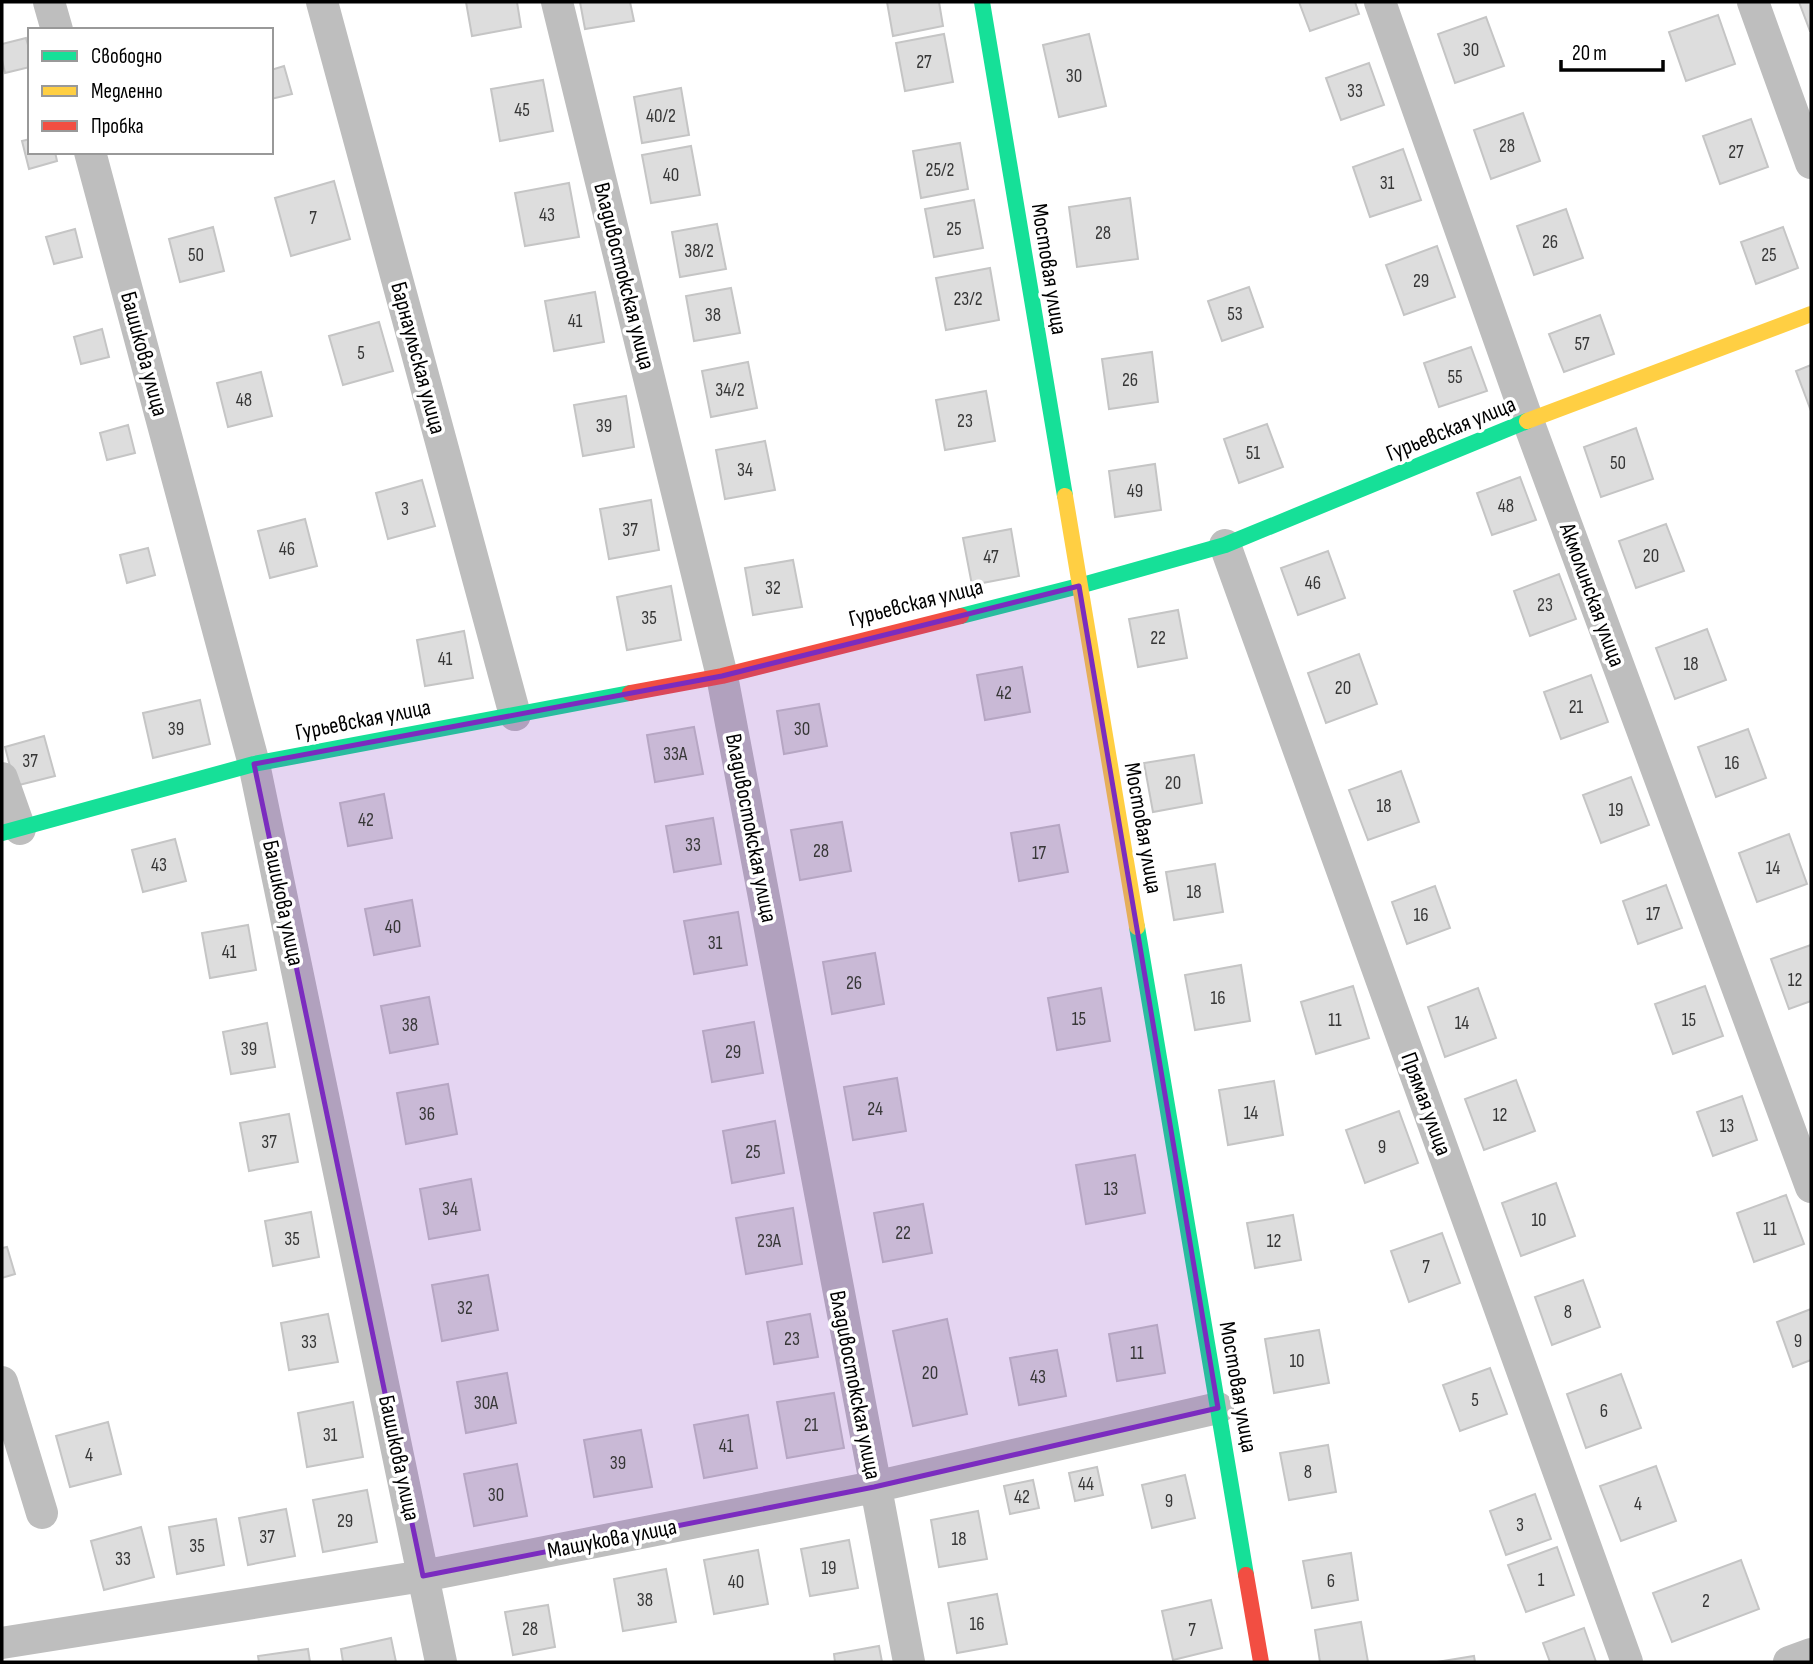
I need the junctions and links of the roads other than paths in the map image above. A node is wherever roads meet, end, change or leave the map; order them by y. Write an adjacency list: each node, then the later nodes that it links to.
1 (49, 2): 7 (street)
2 (322, 2): 15 (street, Барнаульская улица)
3 (557, 2): 14 (street, Владивостокская улица)
4 (982, 2): 13 (street, Мостовая улица)
5 (1380, 2): 11 (street, Акмолинская улица)
6 (1753, 2): 9 (street)
7 (56, 28)
8 (91, 154): 16 (street, Башикова улица)
9 (1811, 163)
10 (1811, 314): 11 (street, Гурьевская улица)
11 (1528, 421): 12 (street, Гурьевская улица); 19 (street, Акмолинская улица)
12 (1225, 545): 13 (street, Гурьевская улица); 30 (street, Прямая улица)
13 (1079, 586): 14 (street, Гурьевская улица); 21 (street, Мостовая улица)
14 (722, 676): 15 (street, Гурьевская улица); 22 (street, Владивостокская улица)
15 (515, 715): 16 (street, Гурьевская улица)
16 (254, 764): 18 (street, Гурьевская улица); 24 (street, Башикова улица)
17 (2, 778): 18 (street)
18 (11, 831)
19 (1811, 1187)
20 (2, 1382): 23 (street)
21 (1218, 1408): 22 (street, Машукова улица); 29 (street, Мостовая улица)
22 (874, 1487): 24 (street, Машукова улица); 28 (street, Владивостокская улица)
23 (42, 1513)
24 (423, 1576): 25 (street, Машукова улица); 27 (street, Башикова улица)
25 (2, 1643)
26 (1811, 1654): 31 (street)
27 (440, 1662)
28 (909, 1662)
29 (1261, 1662)
30 (1627, 1662)
31 (1789, 1662)

